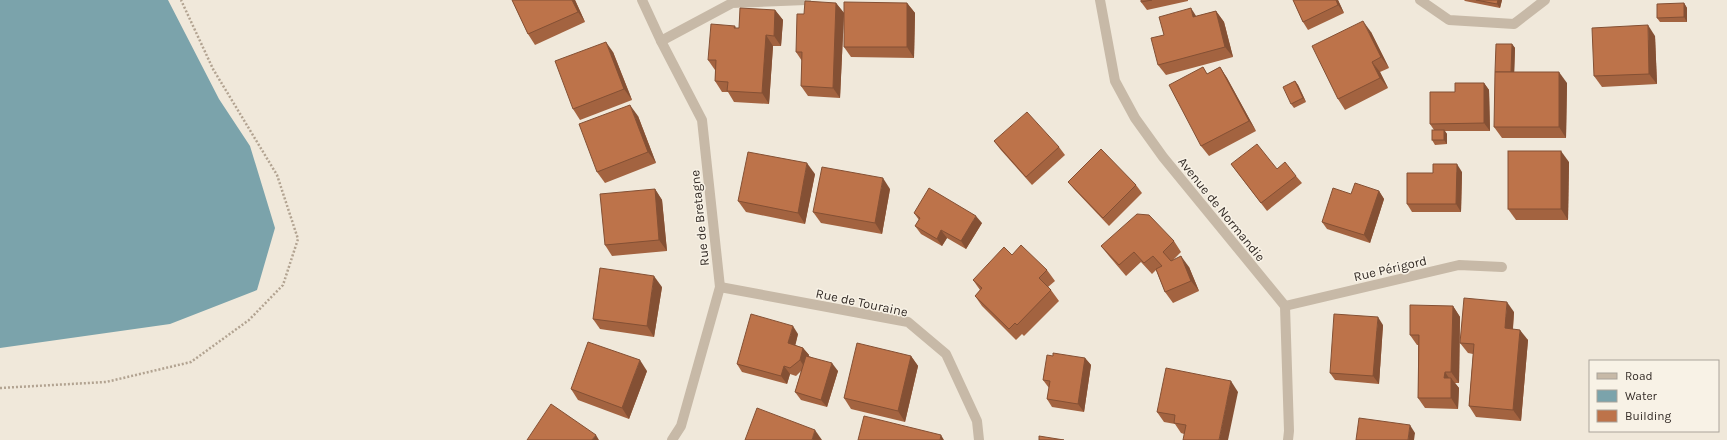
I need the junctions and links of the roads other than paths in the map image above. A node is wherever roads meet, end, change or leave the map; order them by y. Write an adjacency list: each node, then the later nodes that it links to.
1 (642, 0): 6 (street, Rue de Bretagne)
2 (806, 0): 6 (street)
3 (1100, 0): 9 (street, Avenue de Normandie)
4 (1420, 0): 5 (street)
5 (1545, 0)
6 (661, 41): 8 (street, Rue de Bretagne)
7 (1502, 267): 9 (street, Rue Périgord)
8 (720, 287): 10 (street, Rue de Bretagne); 11 (street, Rue de Touraine)
9 (1285, 306): 12 (street)
10 (672, 440)
11 (979, 440)
12 (1288, 440)

